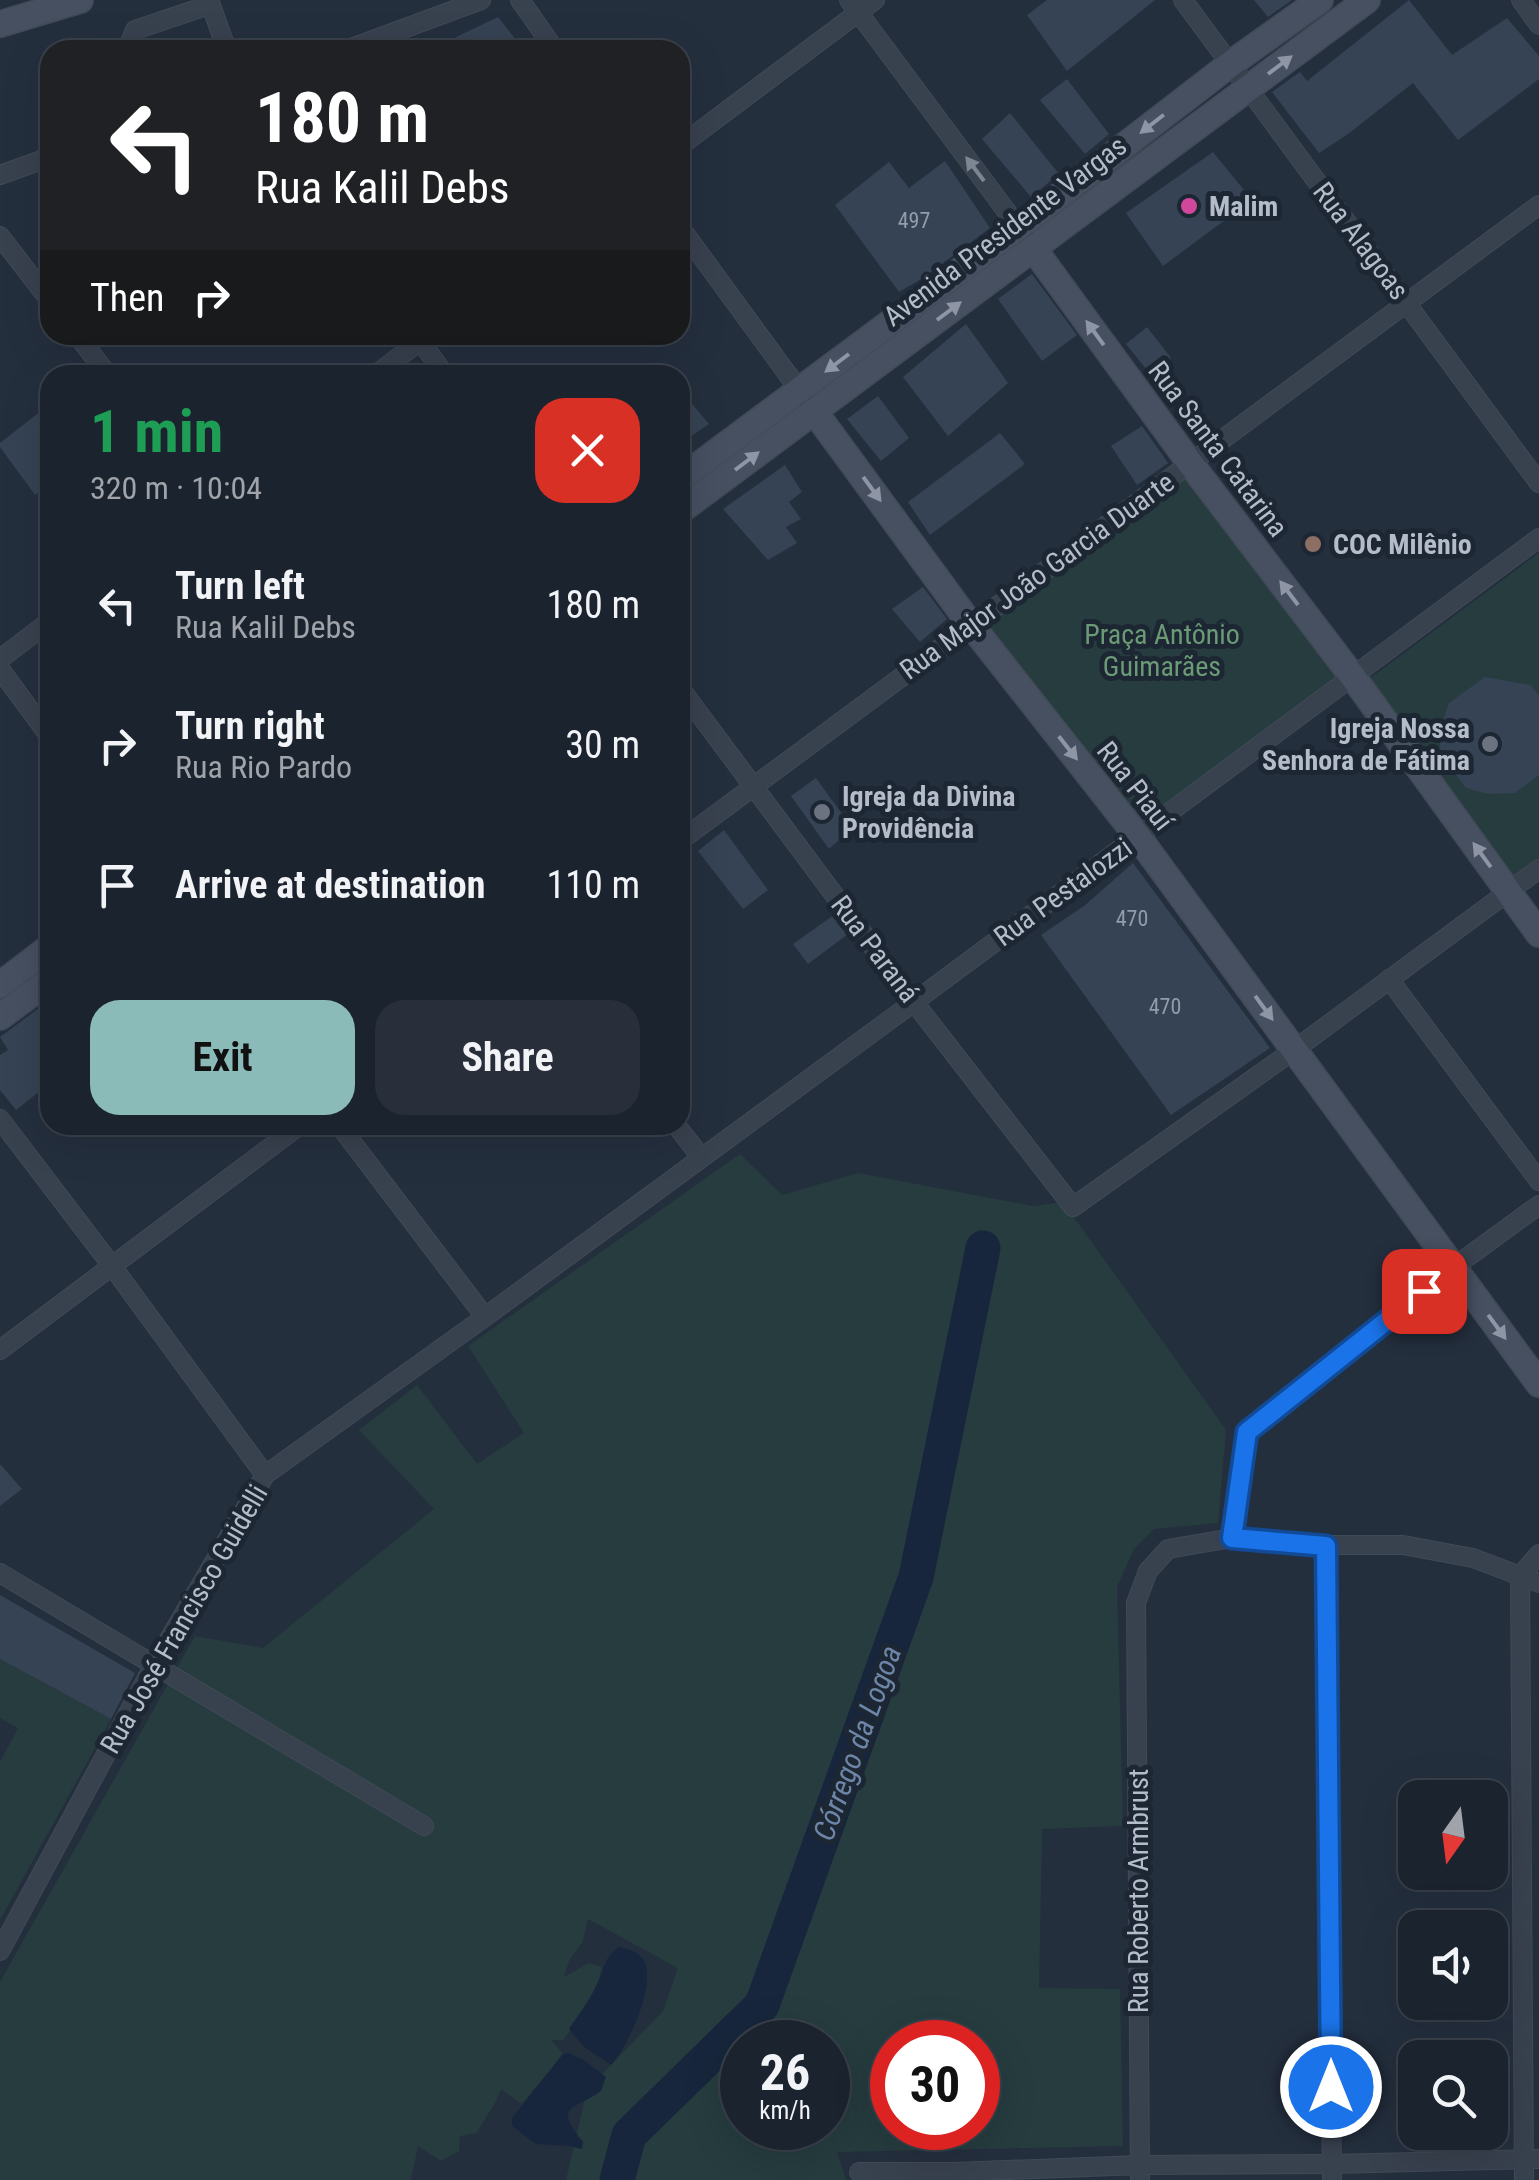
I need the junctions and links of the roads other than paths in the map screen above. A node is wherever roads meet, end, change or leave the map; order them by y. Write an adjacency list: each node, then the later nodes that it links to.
1 (80, 0): 11 (main road)
2 (481, 0): 15 (street)
3 (520, 0): 16 (street)
4 (875, 0): 10 (street)
5 (1182, 0): 17 (street, Rua Alagoas)
6 (1320, 0): 17 (main road, Avenida Presidente Vargas)
7 (1367, 0): 18 (main road, Avenida Presidente Vargas, one-way to 7)
8 (1521, 0): 12 (street)
9 (209, 2): 13 (street); 14 (street)
10 (854, 6): 19 (street); 24 (street, Rua Santa Catarina, one-way to 10)
11 (0, 24)
12 (1539, 25)
13 (131, 40)
14 (224, 40)
15 (373, 40)
16 (548, 40)
17 (1229, 64): 18 (street, Rua Alagoas); 24 (main road, Avenida Presidente Vargas, one-way to 24)
18 (1247, 89): 24 (main road, Avenida Presidente Vargas); 27 (street, Rua Alagoas)
19 (690, 138)
20 (40, 161): 21 (street)
21 (0, 175)
22 (1539, 205): 27 (street, Rua Major João Garcia Duarte)
23 (0, 236): 26 (street)
24 (1026, 238): 32 (main road, Avenida Presidente Vargas); 33 (main road, Rua Santa Catarina, one-way to 24)
25 (690, 242): 32 (street, Rua Piauí)
26 (40, 288)
27 (1408, 302): 33 (street, Rua Major João Garcia Duarte); 35 (street, Rua Alagoas)
28 (84, 345): 30 (street)
29 (411, 345): 31 (street)
30 (100, 365)
31 (387, 365)
32 (807, 401): 34 (main road, Avenida Presidente Vargas); 36 (main road, Avenida Presidente Vargas, one-way to 32); 38 (main road, Rua Piauí, one-way to 38)
33 (1190, 463): 38 (street, Rua Major João Garcia Duarte); 42 (main road, Rua Santa Catarina, one-way to 33)
34 (690, 473)
35 (1539, 483)
36 (690, 502)
37 (1539, 538): 42 (street, Rua Pestalozzi)
38 (972, 624): 45 (street, Rua Major João Garcia Duarte); 47 (main road, Rua Piauí, one-way to 47)
39 (40, 629): 40 (street)
40 (0, 659)
41 (0, 669): 44 (street)
42 (1353, 676): 47 (street, Rua Pestalozzi); 49 (main road, Rua Santa Catarina, one-way to 42)
43 (690, 701): 45 (street, Rua Paraná)
44 (40, 723)
45 (754, 786): 46 (street, Rua Major João Garcia Duarte); 55 (street, Rua Paraná)
46 (690, 834)
47 (1138, 837): 55 (street, Rua Pestalozzi); 57 (main road, Rua Piauí, one-way to 57)
48 (1539, 869): 49 (street)
49 (1508, 891): 50 (main road, Rua Santa Catarina); 52 (street)
50 (1539, 934)
51 (40, 955): 53 (main road)
52 (1389, 979): 57 (street); 64 (street)
53 (0, 985)
54 (40, 987): 56 (main road)
55 (914, 1002): 57 (street, Rua Paraná); 62 (street, Rua Pestalozzi)
56 (0, 1016)
57 (1294, 1050): 67 (main road, Rua Piauí)
58 (0, 1119): 66 (street)
59 (287, 1135): 66 (street)
60 (347, 1135): 68 (street)
61 (684, 1135): 62 (street)
62 (701, 1158): 63 (street, Rua Pestalozzi)
63 (681, 1172): 68 (street, Rua José Francisco Guidelli)
64 (1539, 1181)
65 (1539, 1205): 67 (street)
66 (112, 1266): 69 (street); 71 (street)
67 (1454, 1268): 70 (main road, Rua Piauí, one-way to 70); 72 (street)
68 (486, 1317): 71 (street, Rua José Francisco Guidelli)
69 (0, 1350)
70 (1539, 1384)
71 (265, 1475): 78 (street, Rua José Francisco Guidelli)
72 (1232, 1538): 73 (street); 83 (street, Rua Roberto Armbrust)
73 (1326, 1546): 76 (street); 84 (street)
74 (1539, 1554): 76 (street)
75 (0, 1573): 78 (street)
76 (1520, 1576): 77 (street); 81 (street)
77 (1539, 1584)
78 (154, 1666): 79 (street); 80 (street, Rua José Francisco Guidelli)
79 (424, 1826)
80 (0, 1951)
81 (1532, 2159): 84 (street); 86 (street)
82 (859, 2172): 85 (street)
83 (1140, 2172): 84 (street); 85 (street)
84 (1332, 2172)
85 (954, 2176)
86 (1524, 2180)

